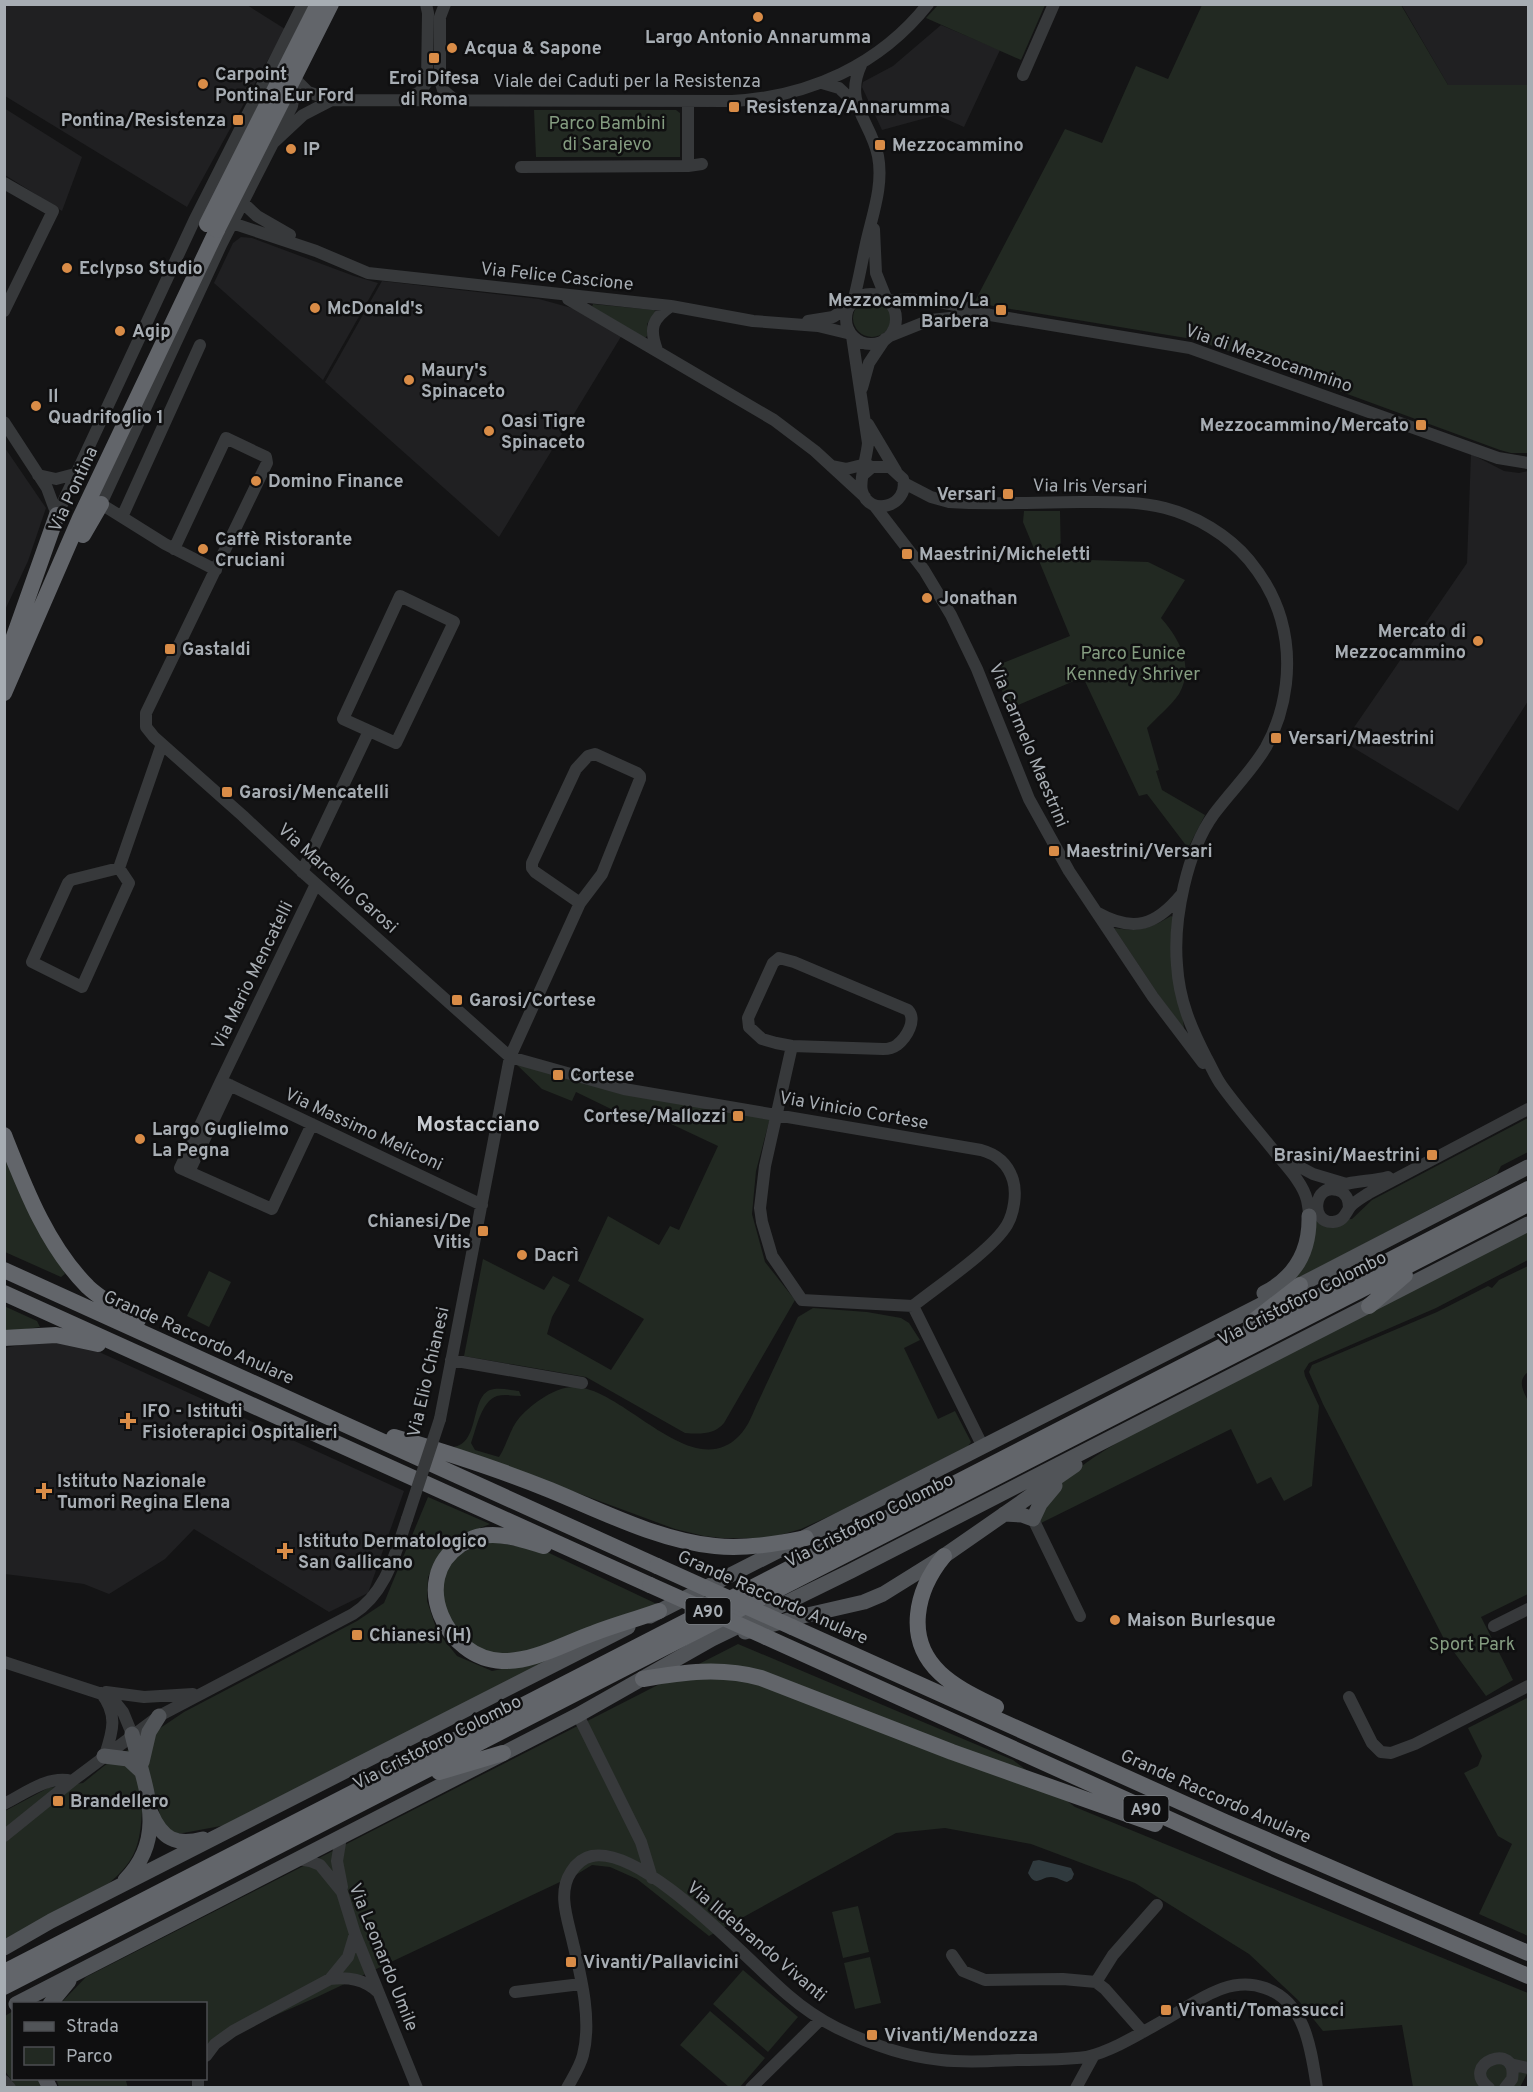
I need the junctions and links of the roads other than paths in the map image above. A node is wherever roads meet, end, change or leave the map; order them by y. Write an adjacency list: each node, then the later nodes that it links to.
1 (318, 4): 27 (highway, Via Pontina, bridge)
2 (329, 4): 7 (street); 27 (highway, Via Pontina, bridge)
3 (426, 4): 15 (street)
4 (445, 4): 16 (street)
5 (928, 4): 9 (street, Viale dei Caduti per la Resistenza)
6 (1053, 4): 12 (street)
7 (301, 9): 8 (street, Via Pontina)
8 (278, 52): 10 (street, Via Pontina); 11 (street)
9 (861, 65): 13 (street, Viale dei Caduti per la Resistenza); 18 (street)
10 (268, 72): 11 (street); 48 (street, Via Pontina)
11 (291, 74): 14 (street); 19 (street, Via Pontina)
12 (1023, 75)
13 (821, 83): 17 (street, Viale dei Caduti per la Resistenza); 18 (street)
14 (332, 100): 15 (street, Viale dei Caduti per la Resistenza); 19 (street, Via Pontina)
15 (399, 100): 16 (street, Viale dei Caduti per la Resistenza)
16 (454, 100): 17 (street, Viale dei Caduti per la Resistenza)
17 (688, 101): 21 (street)
18 (856, 104): 25 (street)
19 (273, 143): 24 (street, Via Pontina)
20 (702, 164): 21 (street)
21 (688, 166): 22 (street)
22 (521, 167)
23 (4, 183): 33 (street)
24 (242, 202): 26 (street, Via Pontina); 28 (street, Via Felice Cascione)
25 (874, 212): 30 (street); 31 (street)
26 (232, 223): 28 (street, Via Felice Cascione); 51 (street, Via Pontina)
27 (212, 227): 56 (highway, Via Pontina)
28 (316, 251): 29 (street, Via Felice Cascione)
29 (561, 295): 32 (street, Via Felice Cascione); 39 (street, Via Carmelo Maestrini)
30 (887, 299): 31 (street); 34 (street, Via di Mezzocammino); 37 (street)
31 (852, 303): 35 (street, Via Felice Cascione); 36 (street)
32 (671, 306): 35 (street, Via Felice Cascione); 39 (street)
33 (4, 311)
34 (990, 315): 37 (street, Via di Mezzocammino); 43 (street, Via di Mezzocammino)
35 (797, 323): 36 (street, Via Felice Cascione)
36 (851, 335): 37 (street); 40 (street)
37 (888, 338): 40 (street)
38 (200, 345): 53 (street)
39 (657, 350): 44 (street, Via Carmelo Maestrini)
40 (861, 395): 41 (street)
41 (863, 416): 45 (street); 46 (street)
42 (4, 422): 47 (street)
43 (1528, 463)
44 (831, 466): 45 (street); 50 (street, Via Carmelo Maestrini)
45 (867, 469): 46 (street); 50 (street)
46 (896, 471): 49 (street)
47 (38, 474): 48 (street); 52 (street)
48 (75, 474): 52 (street, Via Pontina)
49 (904, 483): 50 (street); 63 (street, Via Iris Versari)
50 (869, 501): 65 (street, Via Carmelo Maestrini)
51 (101, 504): 53 (street); 56 (highway)
52 (57, 515): 56 (highway)
53 (122, 517): 54 (street)
54 (174, 549): 55 (street); 55 (street)
55 (216, 570): 59 (street, Via Marcello Garosi)
56 (10, 660): 57 (highway, Via Pontina)
57 (4, 693)
58 (369, 731): 58 (street); 61 (street)
59 (162, 744): 60 (street); 61 (street, Via Marcello Garosi)
60 (119, 868): 60 (street)
61 (302, 872): 62 (street, Via Marcello Garosi)
62 (316, 884): 69 (street, Via Marcello Garosi); 70 (street, Via Mario Mencatelli)
63 (1181, 895): 65 (street); 66 (street, Via Iris Versari)
64 (580, 903): 64 (street, Via Elio Chianesi); 69 (street, Via Elio Chianesi)
65 (1095, 911): 67 (street, Via Carmelo Maestrini)
66 (1190, 1025): 67 (street); 71 (street, Via Iris Versari)
67 (1178, 1032): 71 (street, Via Carmelo Maestrini)
68 (792, 1046): 68 (street); 73 (street)
69 (510, 1058): 73 (street, Via Vinicio Cortese); 82 (street, Via Elio Chianesi)
70 (226, 1083): 74 (street, Via Massimo Meliconi); 74 (street, Via Mario Mencatelli)
71 (1221, 1084): 76 (street, Via Iris Versari)
72 (1528, 1109): 78 (street)
73 (777, 1115): 90 (street); 90 (street, Via Vinicio Cortese)
74 (312, 1125): 82 (street, Via Massimo Meliconi)
75 (4, 1135): 95 (highway)
76 (1277, 1154): 79 (street); 83 (street, Via Iris Versari)
77 (1528, 1167): 88 (main road, Via Cristoforo Colombo)
78 (1406, 1172): 79 (street); 84 (street)
79 (1338, 1186): 83 (street); 84 (street)
80 (1528, 1189): 96 (highway, Via Cristoforo Colombo)
81 (1528, 1204): 86 (highway, Via Cristoforo Colombo)
82 (482, 1205): 94 (street, Via Elio Chianesi)
83 (1311, 1207): 84 (street); 98 (main road)
84 (1349, 1208)
85 (1528, 1224): 91 (main road, Via Cristoforo Colombo)
86 (1445, 1247): 91 (highway); 127 (highway, Via Cristoforo Colombo)
87 (4, 1270): 95 (highway, Grande Raccordo Anulare / A90)
88 (1300, 1286): 96 (highway); 98 (main road, Via Cristoforo Colombo)
89 (4, 1293): 93 (highway, A90)
90 (913, 1306): 101 (street)
91 (1369, 1306): 100 (main road, Via Cristoforo Colombo)
92 (4, 1338): 93 (highway)
93 (134, 1351): 107 (highway, A90)
94 (450, 1360): 97 (street); 117 (street, Via Elio Chianesi, bridge)
95 (208, 1362): 99 (highway, Grande Raccordo Anulare / A90)
96 (1180, 1368): 144 (highway, Via Cristoforo Colombo)
97 (582, 1383)
98 (1083, 1396): 101 (main road, Via Cristoforo Colombo)
99 (335, 1420): 105 (highway); 122 (highway, Grande Raccordo Anulare / A90, bridge)
100 (1118, 1435): 102 (main road); 112 (main road, Via Cristoforo Colombo)
101 (983, 1447): 105 (main road, Via Cristoforo Colombo)
102 (1070, 1470): 103 (main road); 104 (main road)
103 (1004, 1514): 104 (main road); 106 (main road)
104 (1033, 1519): 110 (street)
105 (806, 1538): 109 (main road, Via Cristoforo Colombo)
106 (944, 1556): 112 (main road); 122 (highway)
107 (605, 1565): 109 (highway); 134 (highway, A90, bridge)
108 (1528, 1609): 111 (street)
109 (659, 1611): 130 (main road, Via Cristoforo Colombo)
110 (1080, 1616)
111 (1494, 1626)
112 (712, 1639): 114 (main road, Via Cristoforo Colombo)
113 (4, 1662): 116 (street)
114 (643, 1679): 119 (main road, Via Cristoforo Colombo); 134 (highway)
115 (1528, 1686): 118 (street)
116 (99, 1691): 117 (street); 121 (street); 124 (street)
117 (199, 1693): 120 (street, Via Elio Chianesi)
118 (1349, 1697)
119 (578, 1715): 123 (main road, Via Cristoforo Colombo); 135 (street)
120 (159, 1716): 121 (street, Via Elio Chianesi); 125 (main road)
121 (132, 1734): 124 (street, Via Elio Chianesi); 125 (main road)
122 (1068, 1751): 141 (highway, Grande Raccordo Anulare / A90)
123 (503, 1753): 127 (highway); 132 (main road, Via Cristoforo Colombo)
124 (104, 1756): 125 (main road); 126 (street, Via Elio Chianesi)
125 (141, 1771): 129 (main road)
126 (72, 1780): 128 (street); 131 (street, Via Elio Chianesi)
127 (387, 1790): 149 (highway, Via Cristoforo Colombo)
128 (4, 1804)
129 (150, 1811): 130 (main road); 136 (main road)
130 (234, 1830): 136 (main road, Via Cristoforo Colombo)
131 (4, 1836)
132 (341, 1837): 133 (main road, Via Cristoforo Colombo); 137 (street)
133 (297, 1859): 137 (street, Via Leonardo Umile); 143 (main road, Via Cristoforo Colombo)
134 (1275, 1867): 145 (highway, A90)
135 (652, 1878): 148 (street, Via Ildebrando Vivanti); 154 (street, Via Ildebrando Vivanti)
136 (117, 1887): 140 (main road, Via Cristoforo Colombo)
137 (342, 1892): 139 (street, Via Leonardo Umile)
138 (1157, 1905): 147 (street)
139 (355, 1934): 146 (street); 151 (street, Via Leonardo Umile)
140 (4, 1948)
141 (1528, 1953)
142 (952, 1955): 147 (street)
143 (81, 1970): 152 (main road, Via Cristoforo Colombo); 153 (main road)
144 (4, 1972)
145 (1528, 1976)
146 (330, 1979): 151 (street); 156 (street)
147 (1096, 1982): 155 (street)
148 (581, 1984): 150 (street); 162 (street, Via Ildebrando Vivanti)
149 (4, 1986)
150 (514, 1992)
151 (378, 1993): 161 (street, Via Leonardo Umile)
152 (19, 2002)
153 (51, 2002)
154 (821, 2019): 157 (street, Via Ildebrando Vivanti); 163 (street)
155 (1143, 2032): 157 (street, Via Ildebrando Vivanti); 165 (street, Via Ildebrando Vivanti)
156 (207, 2055)
157 (1094, 2055): 164 (street)
158 (1520, 2066): 166 (street); 167 (street)
159 (4, 2081): 160 (street)
160 (10, 2088)
161 (417, 2088)
162 (567, 2088)
163 (751, 2088)
164 (1076, 2088)
165 (1317, 2088)
166 (1489, 2088)
167 (1505, 2088)

